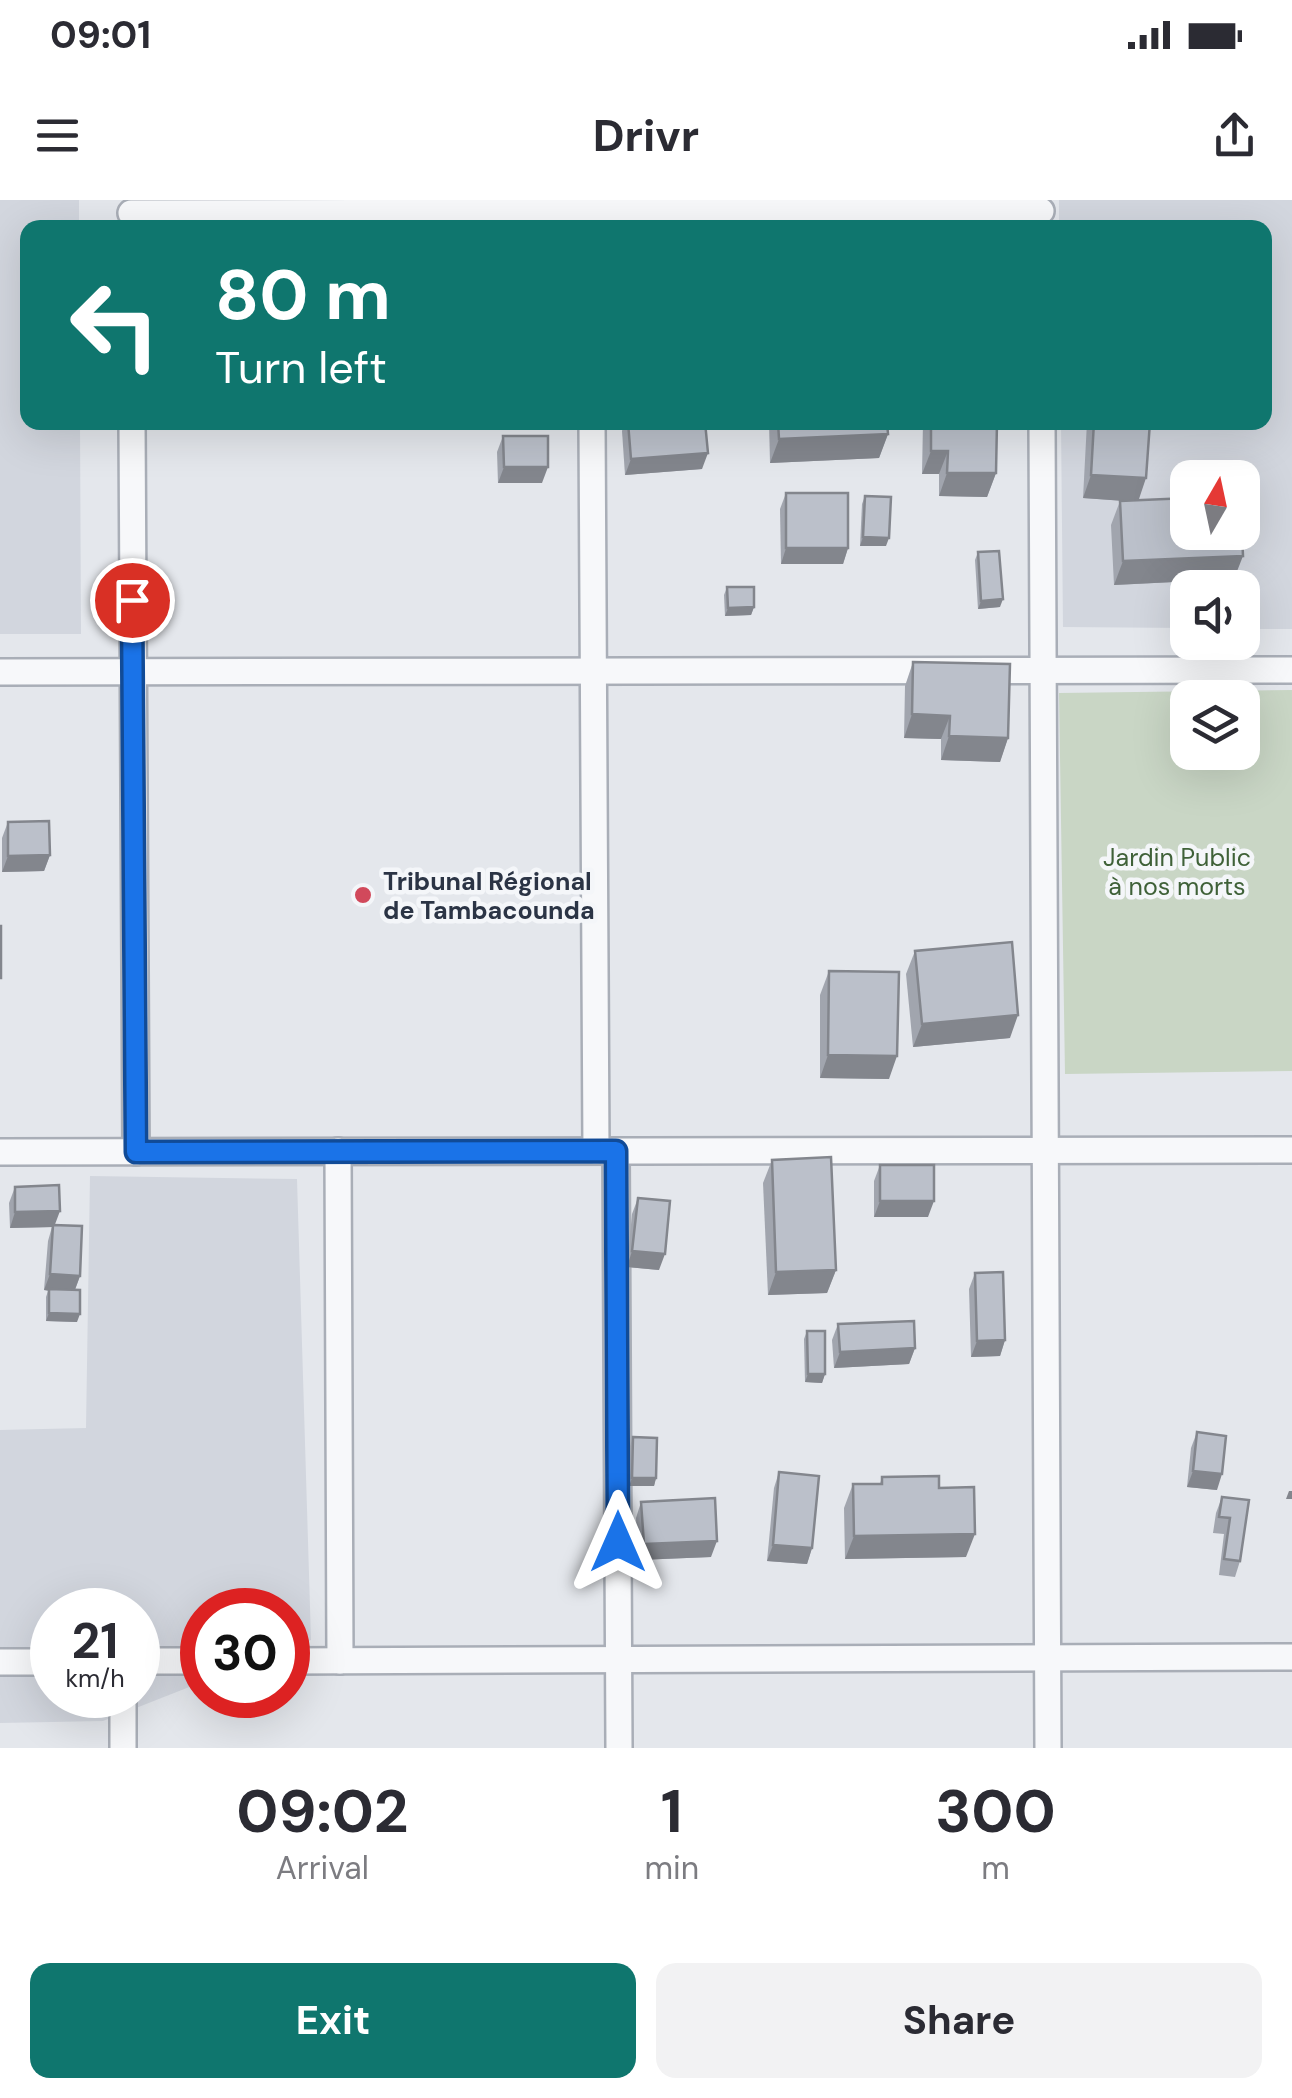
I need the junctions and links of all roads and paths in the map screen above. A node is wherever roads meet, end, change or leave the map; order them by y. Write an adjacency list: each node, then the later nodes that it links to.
1 (591, 213): 2 (street); 3 (street)
2 (1041, 213)
3 (131, 214)
4 (132, 430): 11 (street)
5 (592, 430): 7 (street)
6 (1042, 430): 8 (street)
7 (594, 670): 8 (street); 11 (street); 15 (street)
8 (1043, 670): 9 (street); 12 (street)
9 (1292, 670)
10 (0, 672): 11 (street)
11 (133, 672): 17 (street)
12 (1046, 1150): 13 (street); 15 (street); 19 (street)
13 (1292, 1150)
14 (338, 1151): 15 (street); 17 (street); 22 (street)
15 (606, 1151): 20 (street)
16 (0, 1152): 17 (street)
17 (136, 1152)
18 (1292, 1657): 19 (street)
19 (1048, 1658): 20 (street); 28 (street)
20 (618, 1660): 22 (street); 27 (street)
21 (310, 1661): 22 (street)
22 (340, 1661)
23 (0, 1662): 24 (street)
24 (30, 1662)
25 (122, 1718): 26 (street)
26 (123, 1748)
27 (619, 1748)
28 (1048, 1748)

